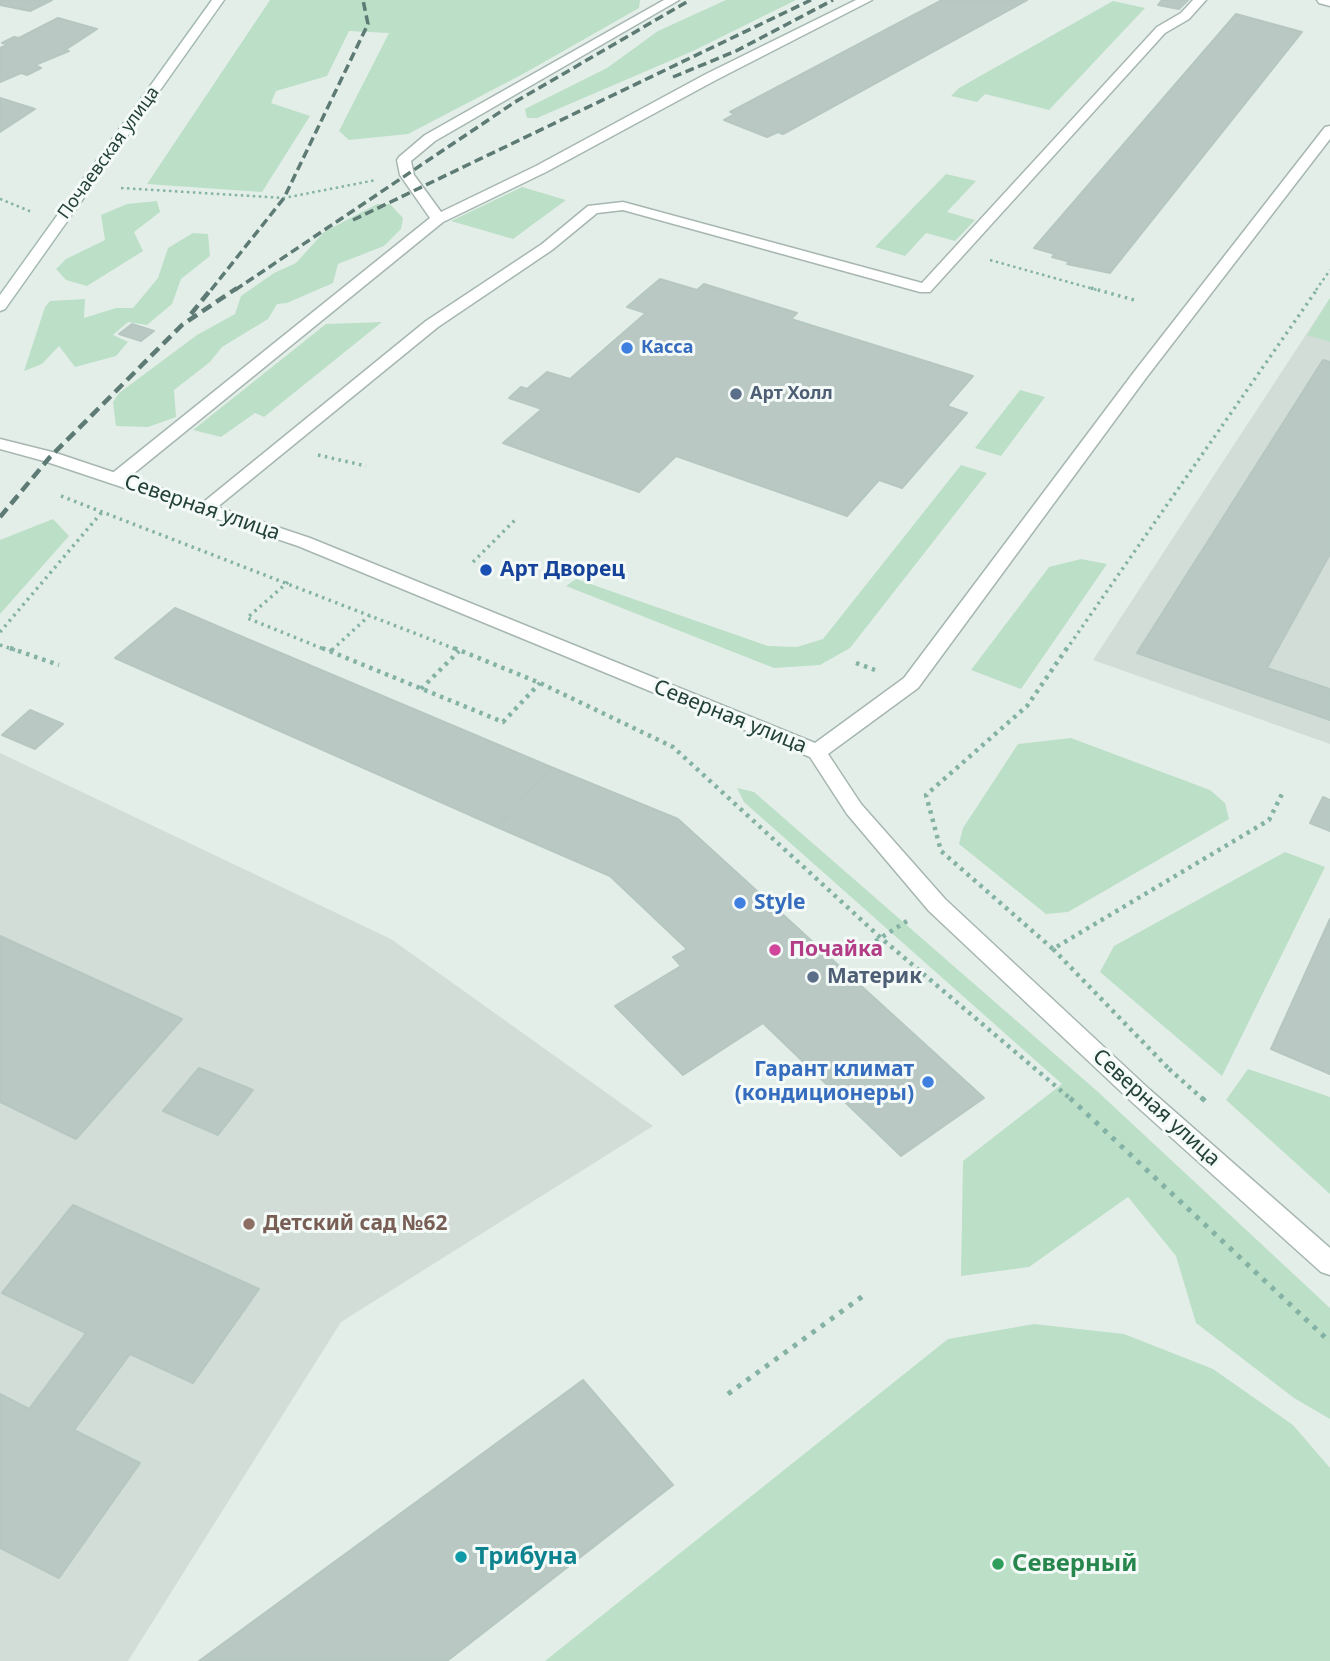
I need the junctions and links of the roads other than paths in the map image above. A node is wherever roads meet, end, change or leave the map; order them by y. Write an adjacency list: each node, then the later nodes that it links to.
1 (218, 0): 9 (street, Почаевская улица)
2 (673, 0): 8 (street)
3 (866, 0): 8 (street)
4 (1200, 0): 12 (street)
5 (1323, 0): 6 (street)
6 (1330, 2)
7 (1330, 131): 13 (street)
8 (438, 219): 11 (street)
9 (0, 306)
10 (0, 444): 11 (street, Северная улица)
11 (116, 479): 12 (street, Северная улица)
12 (204, 509): 13 (street, Северная улица)
13 (817, 752): 14 (street, Северная улица)
14 (1330, 1264)

